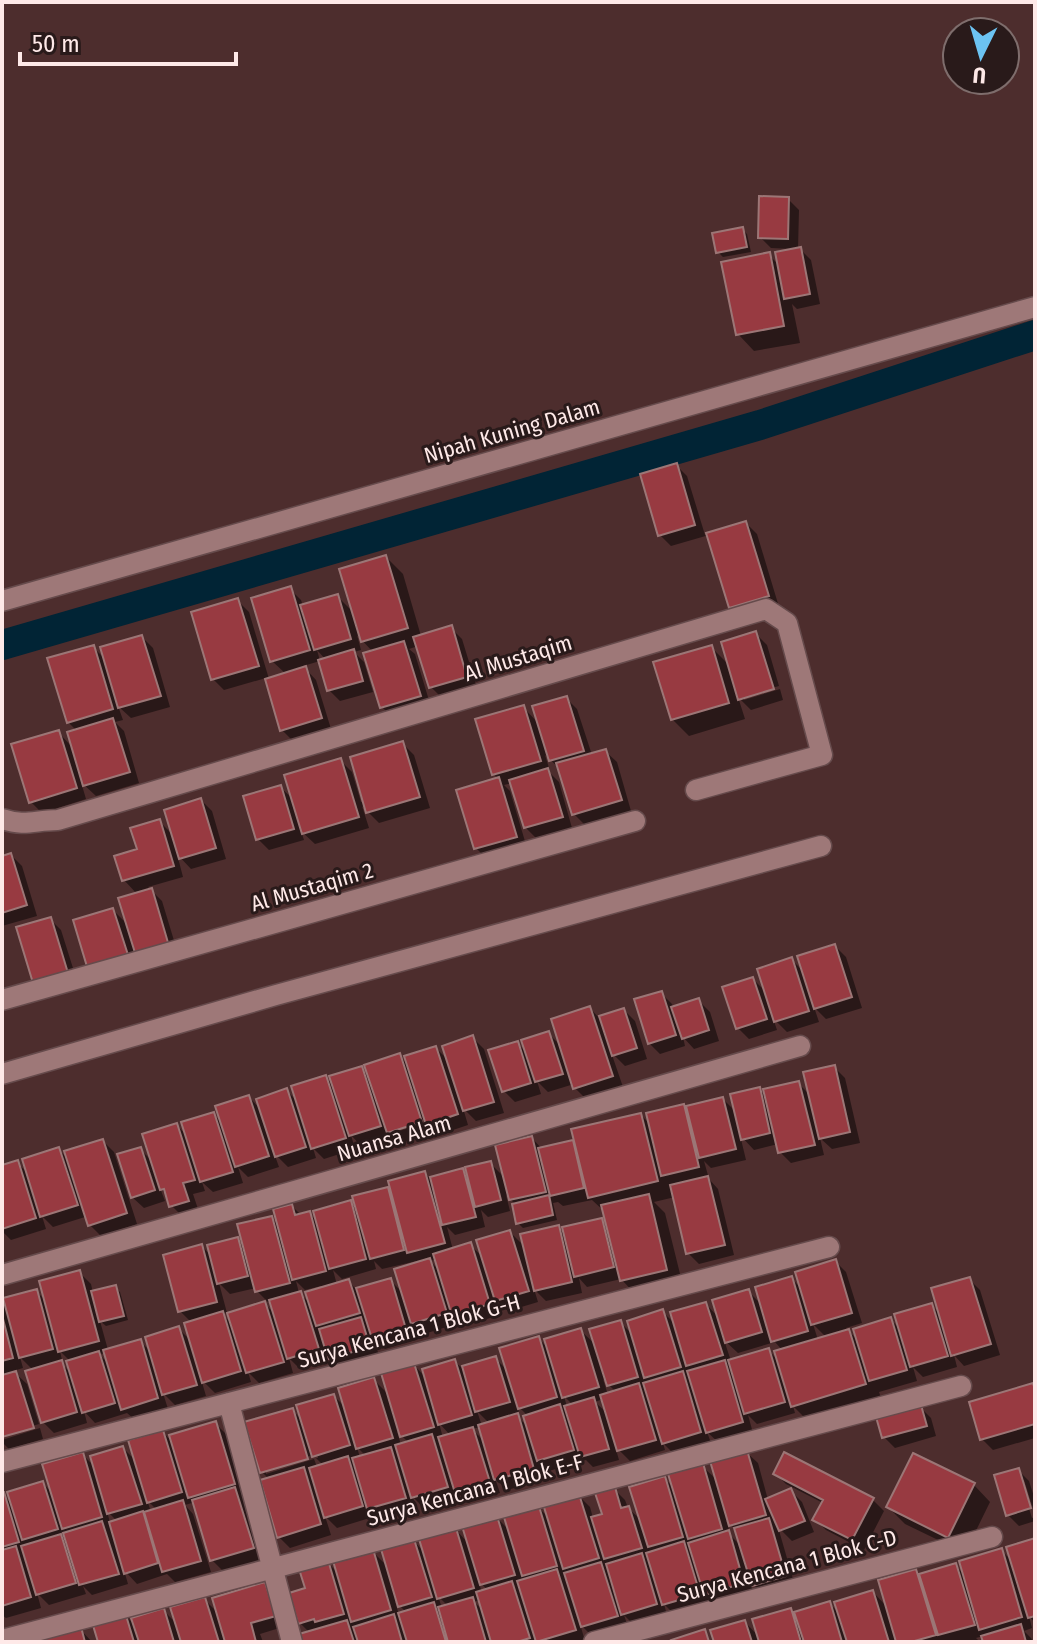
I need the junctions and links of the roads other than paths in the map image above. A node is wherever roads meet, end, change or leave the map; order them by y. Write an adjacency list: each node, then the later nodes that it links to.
1 (1035, 307): 2 (street, Nipah Kuning Dalam)
2 (2, 601)
3 (696, 790): 4 (street, Al Mustaqim)
4 (2, 819)
5 (635, 821): 7 (street, Al Mustaqim 2)
6 (821, 846): 9 (street)
7 (2, 1000)
8 (800, 1046): 11 (street, Nuansa Alam)
9 (2, 1074)
10 (829, 1247): 13 (street, Surya Kencana 1 Blok G-H)
11 (2, 1275)
12 (961, 1386): 16 (street, Surya Kencana 1 Blok E-F)
13 (229, 1403): 14 (street, Surya Kencana 1 Blok G-H); 16 (street)
14 (2, 1462)
15 (992, 1537): 19 (street, Surya Kencana 1 Blok C-D)
16 (273, 1568): 17 (street, Surya Kencana 1 Blok E-F); 18 (street)
17 (2, 1640)
18 (292, 1642)
19 (594, 1642)

